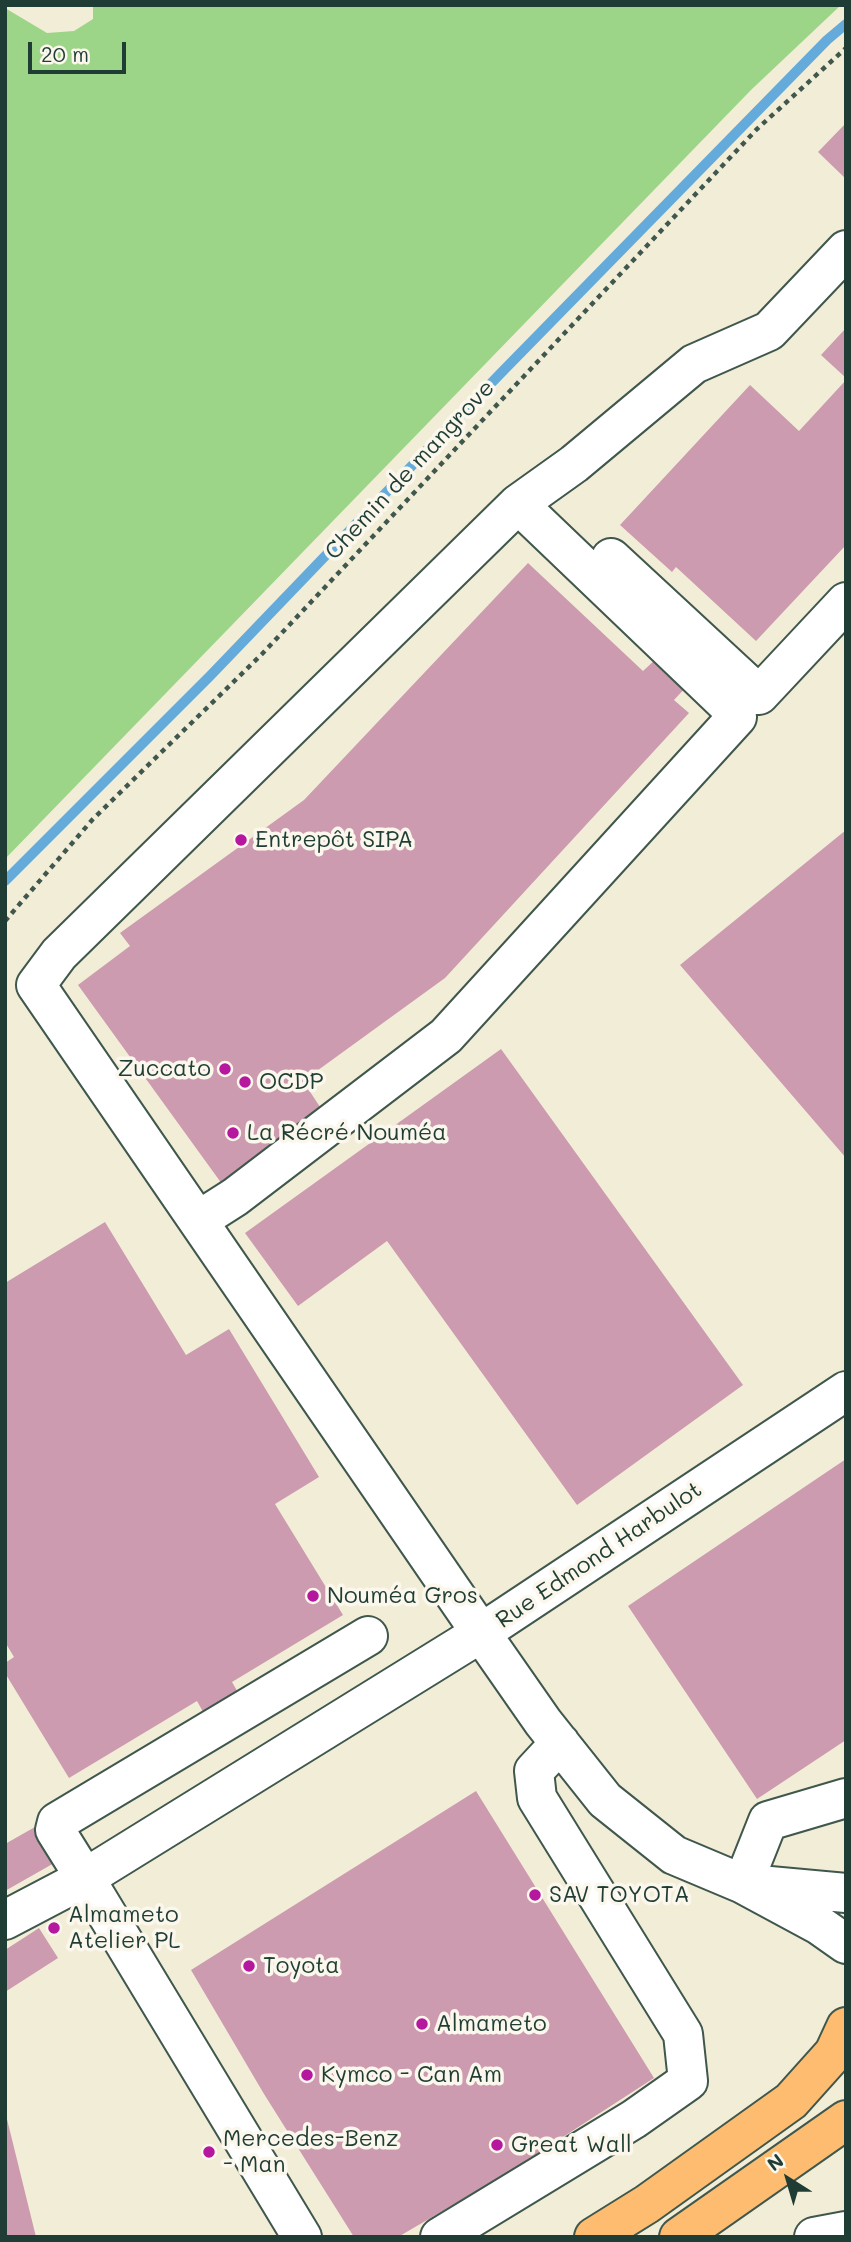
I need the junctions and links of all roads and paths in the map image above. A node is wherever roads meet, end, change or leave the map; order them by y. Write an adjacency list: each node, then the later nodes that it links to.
1 (846, 48): 5 (path, Chemin de mangrove)
2 (846, 250): 3 (street)
3 (528, 497): 4 (street); 6 (street); 6 (street)
4 (846, 602)
5 (5, 920)
6 (199, 1220): 8 (street)
7 (846, 1391): 8 (street, Rue Edmond Harbulot)
8 (481, 1633): 10 (street, Rue Edmond Harbulot); 12 (street)
9 (368, 1636): 12 (street)
10 (560, 1743): 13 (street, Rue Edmond Harbulot); 21 (street)
11 (846, 1798): 13 (street)
12 (85, 1878): 15 (street); 20 (street)
13 (743, 1884): 14 (street); 16 (street, Rue Edmond Harbulot)
14 (846, 1893)
15 (5, 1920)
16 (846, 1944)
17 (846, 2027): 22 (main road)
18 (846, 2120): 23 (main road)
19 (846, 2231): 24 (street)
20 (302, 2237)
21 (440, 2237)
22 (594, 2237)
23 (679, 2237)
24 (814, 2237)

